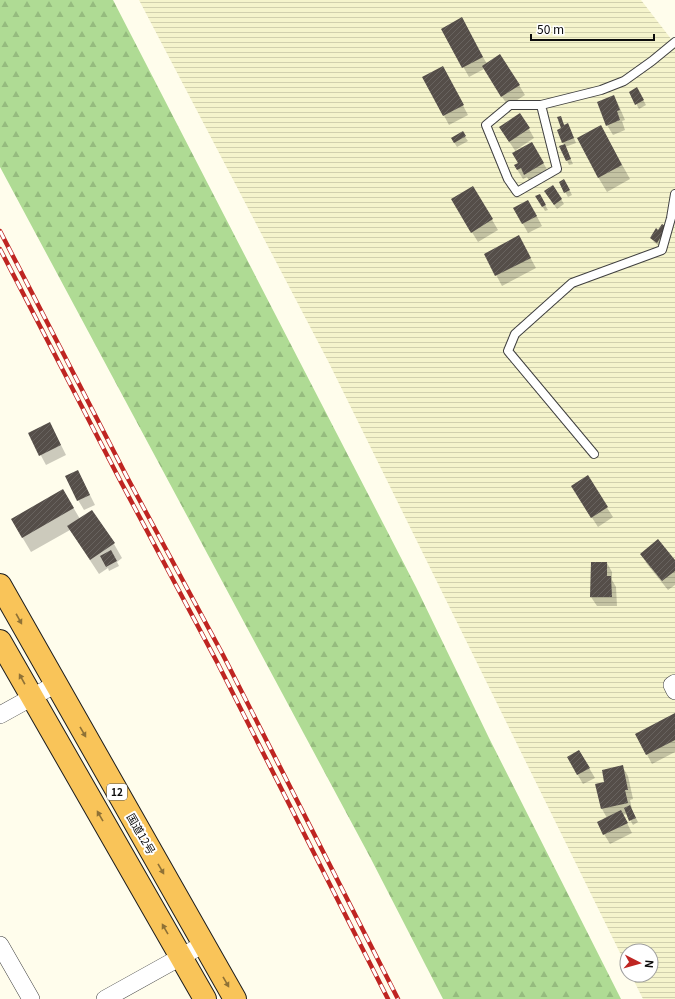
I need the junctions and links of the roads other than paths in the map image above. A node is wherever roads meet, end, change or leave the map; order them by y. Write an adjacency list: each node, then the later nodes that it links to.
1 (675, 42): 2 (lane)
2 (541, 105): 2 (lane)
3 (675, 194): 4 (lane)
4 (594, 454)
5 (0, 585): 7 (highway, 国道12号 / 12, one-way to 7)
6 (0, 641): 10 (highway, 12, one-way to 6)
7 (56, 684): 10 (street); 12 (highway, 国道12号 / 12, one-way to 12)
8 (675, 684): 9 (street)
9 (675, 691)
10 (32, 698): 11 (street); 14 (highway, 12, one-way to 10)
11 (0, 715)
12 (204, 944): 14 (street); 19 (highway, 国道12号 / 12, one-way to 19)
13 (0, 945): 15 (street)
14 (181, 956): 17 (street); 18 (highway, 12)
15 (5, 965): 16 (street)
16 (30, 999)
17 (105, 999)
18 (205, 999)
19 (235, 999)

